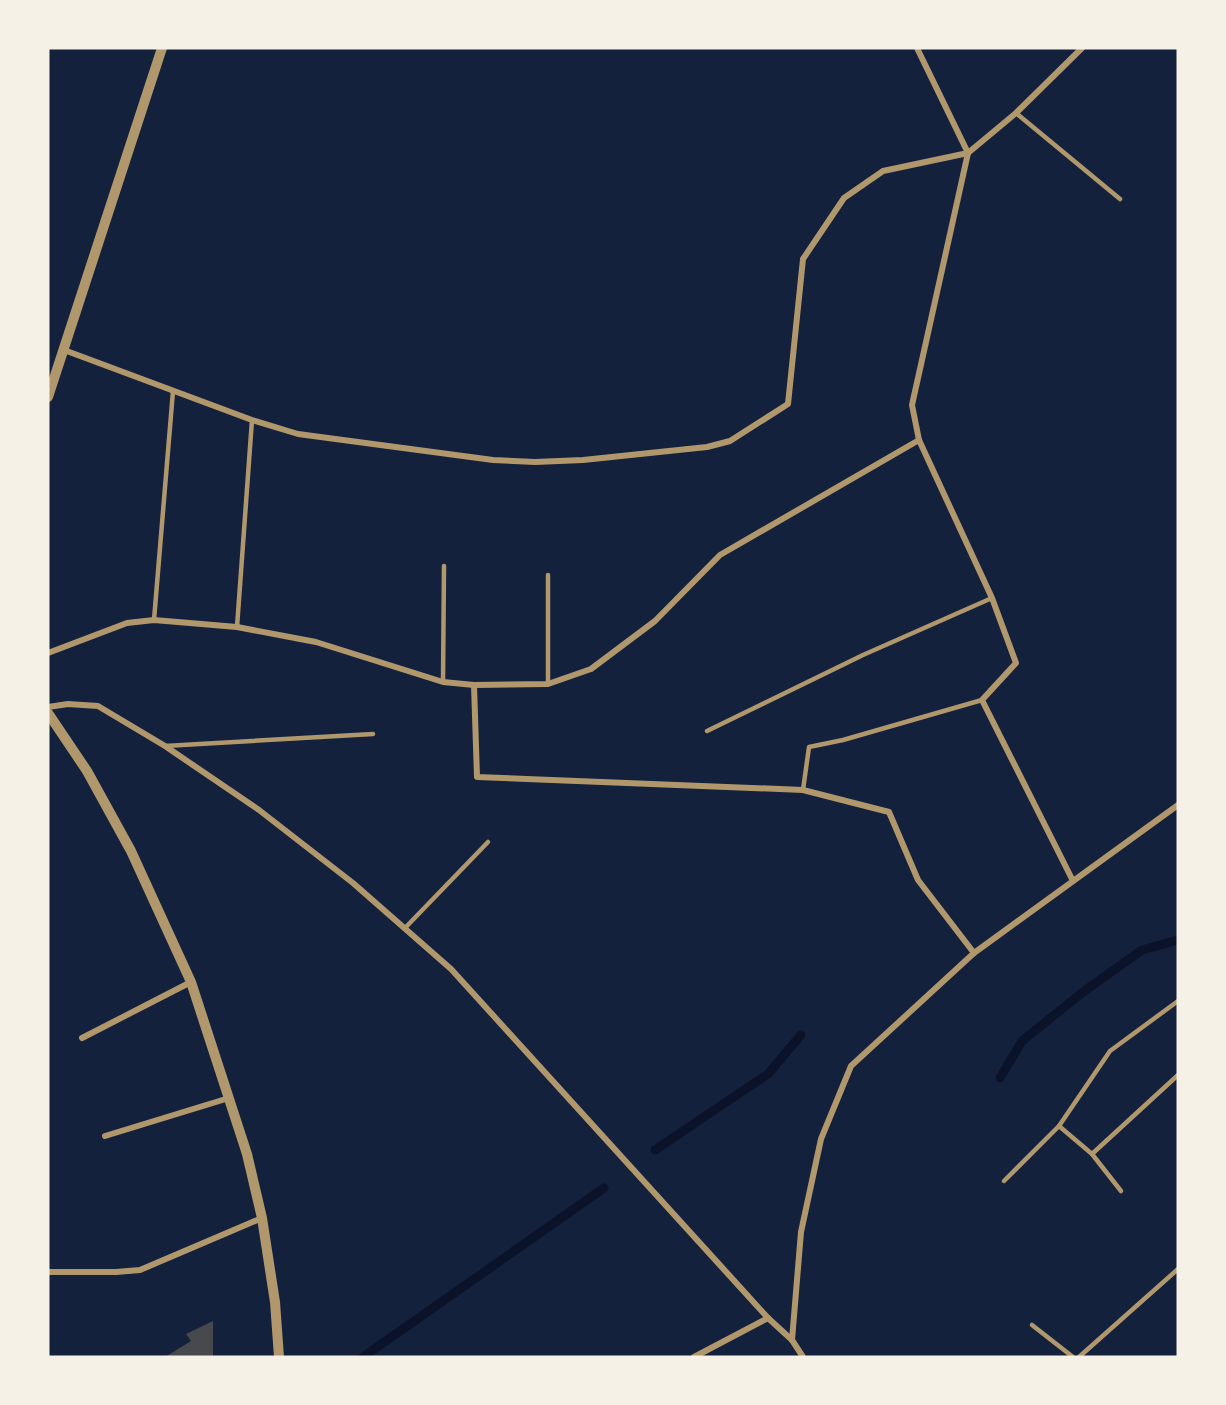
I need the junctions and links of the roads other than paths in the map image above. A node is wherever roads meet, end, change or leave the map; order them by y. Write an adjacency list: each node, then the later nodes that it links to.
1 (162, 48): 7 (street)
2 (917, 48): 5 (street)
3 (1082, 48): 4 (street)
4 (1016, 113): 5 (street); 6 (lane)
5 (968, 153): 10 (street); 11 (street)
6 (1120, 199)
7 (64, 350): 8 (street); 9 (street)
8 (173, 391): 10 (street); 15 (lane)
9 (48, 397)
10 (252, 420): 16 (lane)
11 (919, 440): 14 (street); 20 (street)
12 (444, 566): 18 (lane)
13 (548, 575): 20 (lane)
14 (992, 598): 21 (street); 24 (lane)
15 (154, 620): 16 (street); 17 (street)
16 (237, 627): 18 (street)
17 (48, 653)
18 (443, 682): 19 (street)
19 (474, 684): 20 (street); 27 (street)
20 (548, 684)
21 (982, 700): 27 (lane); 30 (street)
22 (48, 707): 26 (street)
23 (48, 713): 33 (street)
24 (707, 731)
25 (373, 734): 26 (lane)
26 (165, 746): 31 (street)
27 (803, 790): 32 (street)
28 (1178, 805): 30 (street)
29 (488, 842): 31 (lane)
30 (1073, 881): 32 (street)
31 (405, 928): 46 (street)
32 (974, 954): 48 (street)
33 (191, 982): 35 (street); 37 (street)
34 (1178, 1001): 38 (lane)
35 (82, 1038)
36 (1178, 1075): 40 (lane)
37 (230, 1098): 39 (street); 43 (street)
38 (1059, 1126): 40 (lane); 41 (lane)
39 (105, 1136)
40 (1092, 1154): 42 (lane)
41 (1004, 1181)
42 (1121, 1191)
43 (262, 1218): 45 (street); 49 (street)
44 (1178, 1269): 53 (lane)
45 (48, 1272)
46 (768, 1318): 48 (street); 50 (street)
47 (1032, 1326): 52 (lane)
48 (792, 1340): 51 (street)
49 (279, 1357)
50 (694, 1357)
51 (803, 1357)
52 (1073, 1357)
53 (1079, 1357)

